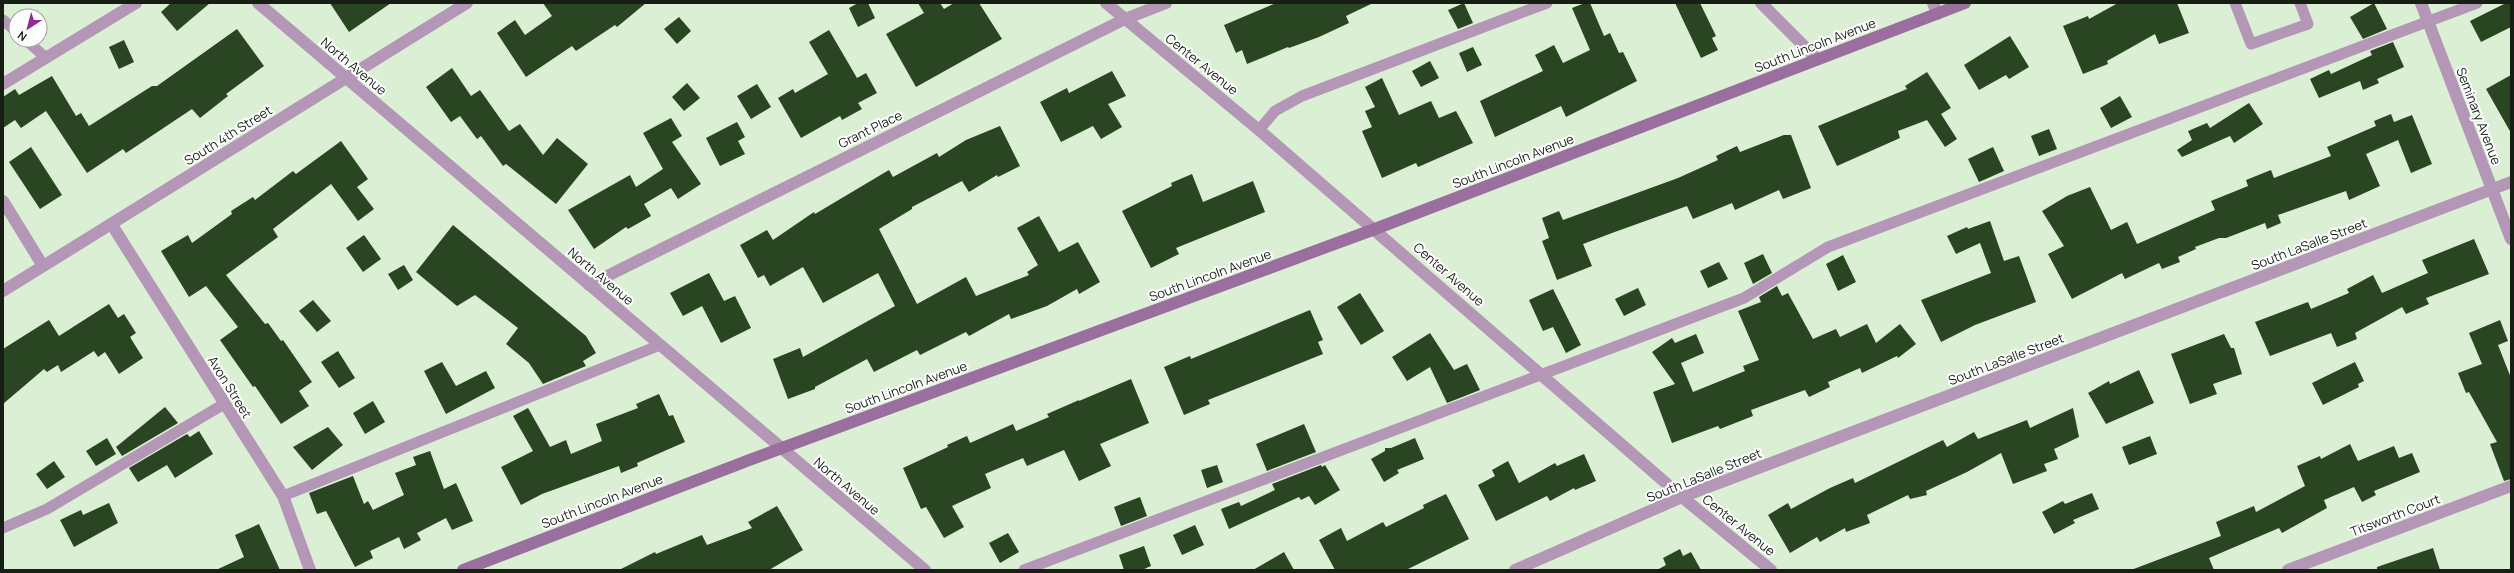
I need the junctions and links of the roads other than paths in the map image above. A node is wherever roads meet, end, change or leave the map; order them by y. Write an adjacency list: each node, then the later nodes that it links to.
1 (136, 3): 17 (street)
2 (258, 3): 19 (street, North Avenue)
3 (468, 3): 19 (street, South 4th Street)
4 (1106, 3): 14 (street, Center Avenue)
5 (1166, 3): 14 (street, Grant Place)
6 (1547, 3): 21 (lane)
7 (1761, 3): 18 (street)
8 (1965, 3): 13 (street, South Lincoln Avenue)
9 (2235, 3): 10 (lane)
10 (2300, 3)
11 (2421, 3): 15 (street, Seminary Avenue)
12 (2477, 3): 15 (lane)
13 (1935, 8): 18 (street, South Lincoln Avenue)
14 (1124, 19): 21 (street, Center Avenue); 29 (street, Grant Place)
15 (2428, 21): 23 (street, Seminary Avenue); 32 (lane)
16 (35, 48): 17 (lane)
17 (46, 58): 20 (street)
18 (1817, 59): 26 (street, South Lincoln Avenue)
19 (346, 77): 25 (street, South 4th Street); 29 (street, North Avenue)
20 (3, 84)
21 (1260, 130): 26 (street, Center Avenue)
22 (2511, 182): 23 (street, South LaSalle Street)
23 (2493, 189): 27 (street, Seminary Avenue); 37 (street, South LaSalle Street)
24 (3, 201): 28 (street)
25 (112, 225): 28 (street, South 4th Street); 33 (street, Avon Street)
26 (1375, 229): 32 (street, Center Avenue); 34 (street, South Lincoln Avenue)
27 (2511, 239)
28 (43, 266): 30 (street, South 4th Street)
29 (589, 284): 31 (street, North Avenue)
30 (3, 291)
31 (660, 345): 34 (street, North Avenue); 36 (lane)
32 (1543, 374): 37 (street, Center Avenue); 42 (lane)
33 (224, 404): 36 (street, Avon Street); 38 (lane)
34 (782, 448): 40 (street, South Lincoln Avenue); 41 (street, North Avenue)
35 (2511, 486): 45 (street, Titsworth Court)
36 (283, 496): 39 (street, Avon Street)
37 (1682, 497): 43 (street, South LaSalle Street); 44 (street, Center Avenue)
38 (3, 528)
39 (310, 570)
40 (464, 570)
41 (925, 570)
42 (1024, 570)
43 (1515, 570)
44 (1772, 570)
45 (2288, 570)

